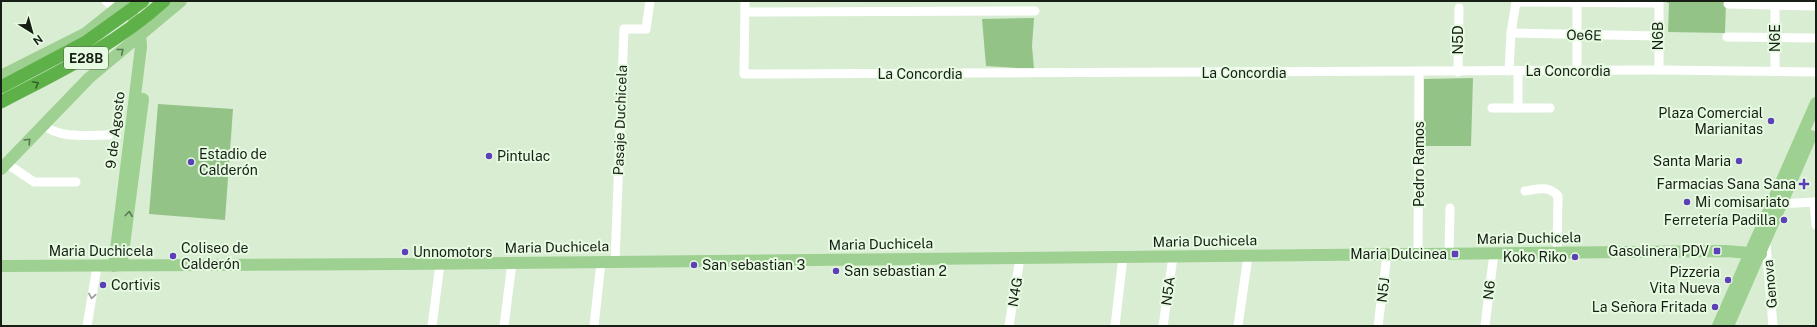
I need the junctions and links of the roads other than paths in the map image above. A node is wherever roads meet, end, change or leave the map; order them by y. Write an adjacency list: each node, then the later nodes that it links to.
1 (106, 1): 14 (street)
2 (126, 1): 14 (main road)
3 (130, 1): 25 (main road, 9 de Agosto)
4 (143, 1): 34 (highway, E28B)
5 (164, 1): 35 (highway, E28B, one-way to 5)
6 (181, 1): 41 (main road, one-way to 6)
7 (650, 1): 62 (street, Pasaje Duchicela)
8 (745, 1): 17 (street, La Concordia)
9 (1517, 2): 10 (street); 19 (street)
10 (1577, 2): 11 (street); 20 (street)
11 (1658, 2): 21 (street, N6B)
12 (1728, 4): 13 (street)
13 (1774, 4): 15 (street); 23 (street, N6E)
14 (119, 5): 25 (main road, 9 de Agosto); 33 (main road)
15 (1816, 6)
16 (1459, 8): 30 (street, N5D)
17 (745, 12): 18 (street); 32 (street, La Concordia)
18 (1034, 12)
19 (1511, 33): 20 (street, Oe6E); 27 (street)
20 (1578, 35): 21 (street, Oe6E); 28 (street)
21 (1658, 36): 26 (street, N6B)
22 (1727, 37): 23 (street)
23 (1774, 37): 24 (street); 29 (street, N6E)
24 (1814, 38)
25 (144, 46): 66 (main road, 9 de Agosto)
26 (1659, 70): 28 (street, La Concordia); 29 (street, La Concordia)
27 (1513, 71): 28 (street, La Concordia); 30 (street, La Concordia); 38 (street)
28 (1577, 71)
29 (1774, 71): 31 (street, La Concordia)
30 (1458, 72): 32 (street, La Concordia)
31 (1816, 72)
32 (1419, 73): 54 (street, Pedro Ramos)
33 (1, 76)
34 (1, 87)
35 (1, 102)
36 (1816, 103): 47 (main road)
37 (1492, 108): 38 (street)
38 (1518, 108): 39 (street)
39 (1550, 108)
40 (1816, 124): 47 (main road)
41 (44, 125): 42 (street); 43 (main road, one-way to 41)
42 (109, 135)
43 (3, 166): 44 (street)
44 (76, 182)
45 (1525, 191): 51 (street)
46 (1815, 202): 47 (street); 49 (street)
47 (1777, 204): 50 (main road); 53 (main road)
48 (1450, 208): 55 (street)
49 (1816, 225)
50 (1766, 242): 53 (main road); 80 (street, Genova)
51 (1557, 252): 52 (main road, Maria Duchicela); 53 (main road, Maria Duchicela)
52 (1494, 253): 55 (main road, Maria Duchicela); 77 (street, N6)
53 (1756, 253): 78 (main road); 79 (main road)
54 (1418, 254): 55 (main road, Maria Duchicela); 56 (main road, Maria Duchicela)
55 (1449, 254)
56 (1387, 255): 57 (main road, Maria Duchicela); 76 (street, N5J)
57 (1248, 256): 59 (main road, Maria Duchicela); 75 (street)
58 (1123, 257): 59 (main road, Maria Duchicela); 60 (main road, Maria Duchicela); 73 (street)
59 (1173, 257): 74 (street, N5A)
60 (1020, 258): 62 (main road, Maria Duchicela); 72 (street, N4G)
61 (601, 262): 62 (main road, Maria Duchicela); 63 (main road, Maria Duchicela); 71 (street)
62 (615, 262)
63 (512, 263): 64 (main road, Maria Duchicela); 70 (street)
64 (440, 264): 66 (main road, Maria Duchicela); 69 (street)
65 (1, 266): 67 (main road, Maria Duchicela)
66 (117, 266): 67 (main road, Maria Duchicela)
67 (97, 267): 68 (street, one-way to 68)
68 (87, 326)
69 (432, 326)
70 (504, 326)
71 (594, 326)
72 (1010, 326)
73 (1115, 326)
74 (1164, 326)
75 (1238, 326)
76 (1378, 326)
77 (1485, 326)
78 (1718, 326)
79 (1728, 326)
80 (1773, 326)

